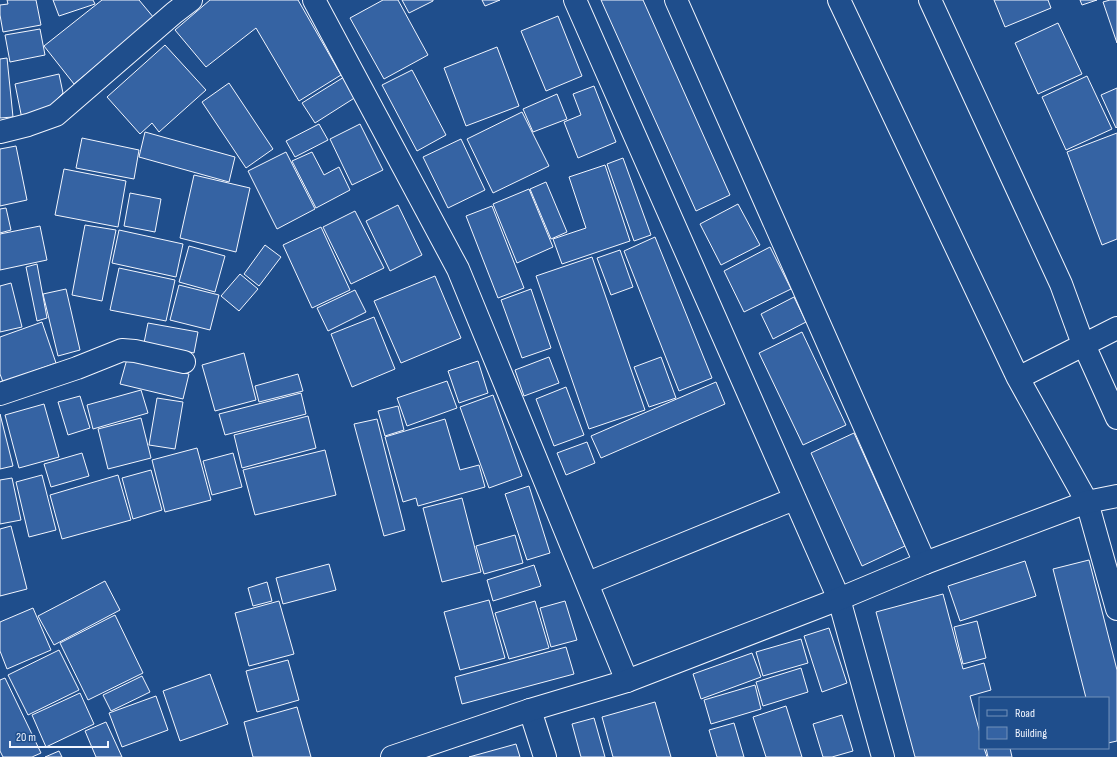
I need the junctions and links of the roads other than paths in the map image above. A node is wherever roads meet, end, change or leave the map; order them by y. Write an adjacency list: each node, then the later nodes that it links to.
1 (191, 0): 7 (street)
2 (314, 0): 18 (street)
3 (575, 0): 15 (street)
4 (676, 0): 17 (street)
5 (839, 0): 11 (street)
6 (930, 0): 9 (street)
7 (0, 132)
8 (1117, 328): 9 (street)
9 (1084, 345): 11 (street); 13 (street)
10 (184, 362): 12 (street)
11 (1018, 378): 16 (street)
12 (0, 394)
13 (1117, 418)
14 (1117, 496): 16 (street)
15 (794, 499): 18 (street); 19 (street)
16 (1087, 502): 17 (street); 20 (street)
17 (925, 563): 19 (street)
18 (588, 583): 21 (street)
19 (839, 599): 21 (street); 25 (street)
20 (1117, 609)
21 (627, 680): 22 (street)
22 (530, 710): 23 (street); 24 (street)
23 (392, 757)
24 (545, 757)
25 (882, 757)

